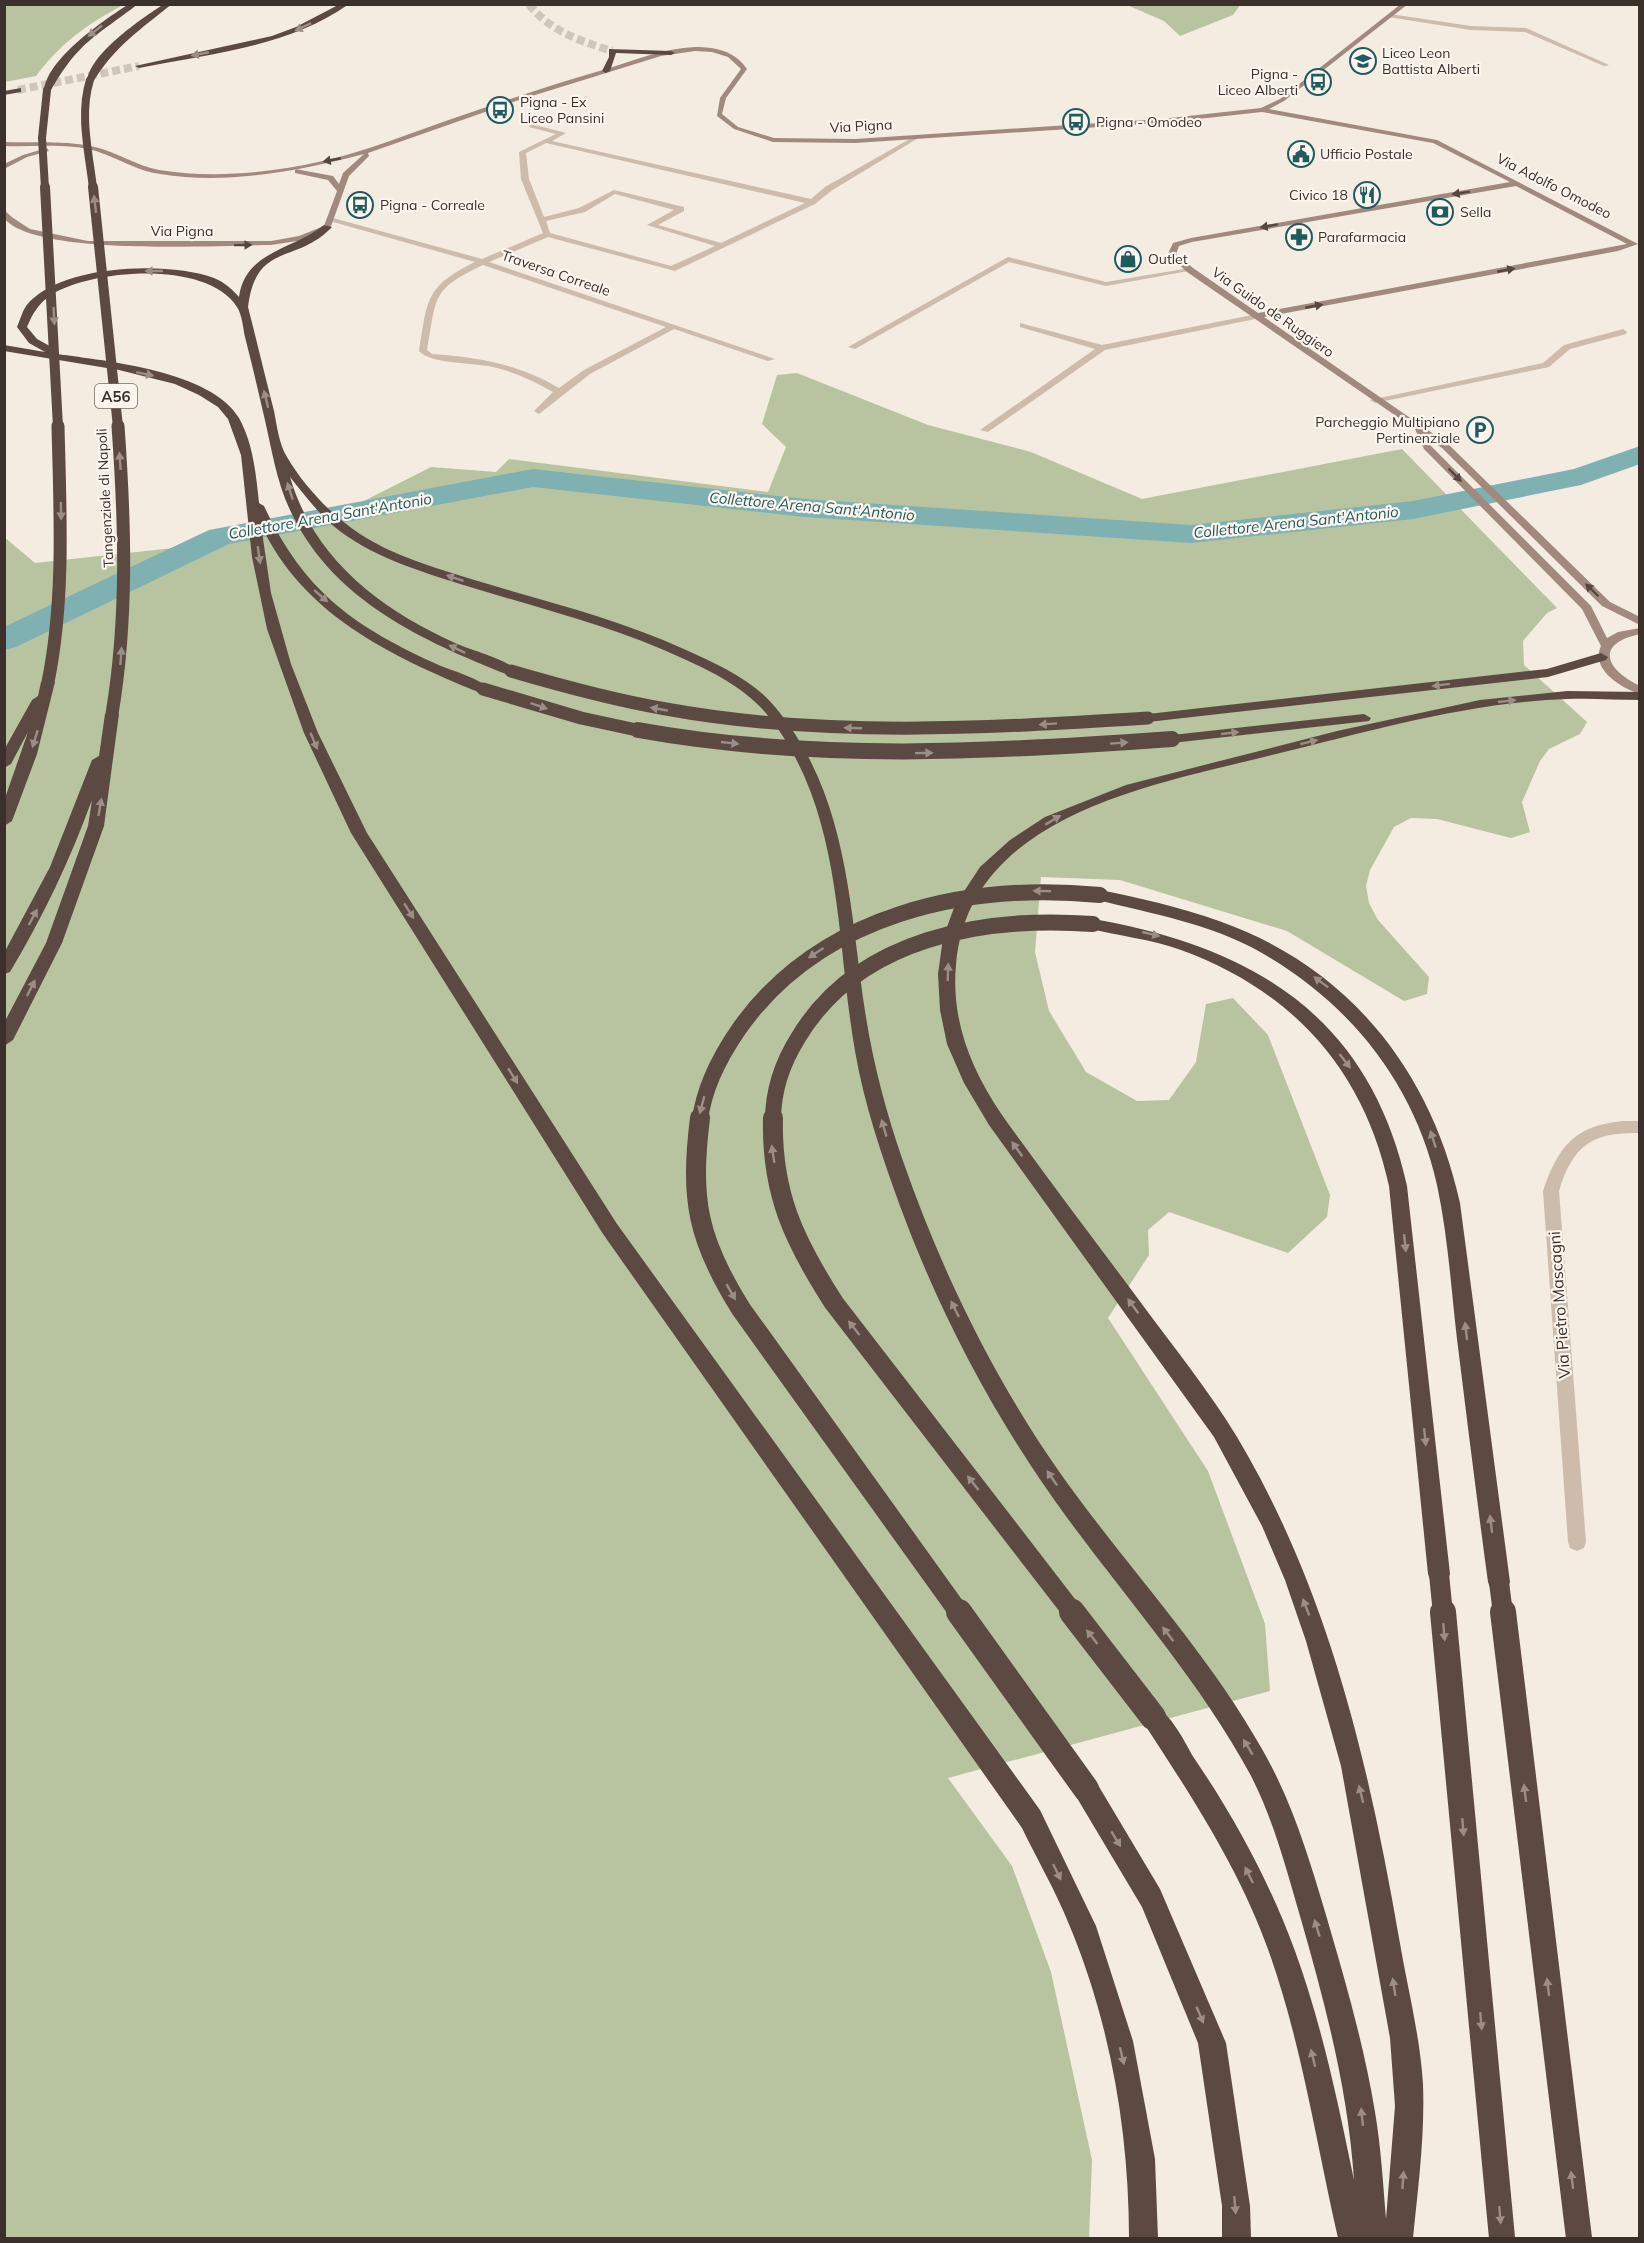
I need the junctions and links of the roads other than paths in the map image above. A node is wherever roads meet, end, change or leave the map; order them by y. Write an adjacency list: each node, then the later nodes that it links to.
1 (135, 4): 51 (highway, one-way to 51, bridge)
2 (169, 4): 55 (highway, Tangenziale di Napoli / A56, one-way to 2, bridge)
3 (346, 4): 8 (highway, one-way to 8)
4 (1405, 4): 5 (main road, Via Pigna)
5 (1390, 16): 7 (street); 12 (main road, Via Pigna)
6 (671, 53): 9 (main road, Via Pigna); 9 (highway); 14 (main road, Via Pigna)
7 (1606, 65)
8 (139, 66)
9 (606, 71): 17 (main road, Via Pigna)
10 (17, 90): 11 (highway)
11 (4, 92)
12 (1262, 110): 14 (main road, Via Pigna); 21 (main road, Via Adolfo Omodeo)
13 (531, 126): 15 (street)
14 (917, 137): 23 (street)
15 (545, 141): 23 (street); 25 (street)
16 (4, 144): 18 (main road, Via Pigna)
17 (388, 144): 20 (main road, Via Pigna, one-way to 20); 22 (main road, Via Pigna)
18 (79, 147): 19 (main road, Via Pigna); 20 (main road, Via Pigna)
19 (4, 167)
20 (261, 170): 22 (main road, Via Pigna)
21 (1519, 183): 30 (main road, Via Guido de Ruggiero, one-way to 30); 32 (main road, Via Adolfo Omodeo, one-way to 21)
22 (339, 189): 26 (main road, Via Pigna)
23 (812, 202): 28 (street)
24 (4, 212): 26 (main road, Via Pigna, one-way to 26)
25 (542, 220): 27 (street); 28 (street)
26 (328, 224): 29 (street, Traversa Correale); 31 (highway)
27 (547, 234): 28 (street); 29 (street)
28 (722, 245)
29 (483, 262): 34 (street, Traversa Correale); 41 (street)
30 (1190, 270): 32 (main road, Via Guido de Ruggiero); 36 (street)
31 (243, 307): 40 (highway, one-way to 40, bridge); 46 (highway, one-way to 31)
32 (1257, 316): 38 (street); 42 (main road, Via Guido de Ruggiero)
33 (1023, 326): 38 (street)
34 (672, 327): 39 (street, Traversa Correale); 41 (street)
35 (1623, 332): 42 (street)
36 (852, 347)
37 (4, 348): 40 (highway)
38 (1102, 348): 44 (street)
39 (771, 359)
40 (83, 362): 47 (highway, one-way to 47)
41 (559, 392): 43 (street)
42 (1375, 400): 45 (main road, Via Guido de Ruggiero)
43 (539, 411)
44 (985, 430)
45 (1419, 430): 48 (main road, Via Guido de Ruggiero, one-way to 45); 50 (main road, Via Guido de Ruggiero, one-way to 50)
46 (280, 456): 50 (highway, one-way to 46, bridge); 65 (highway, one-way to 46, bridge)
47 (253, 497): 54 (highway, one-way to 54, bridge); 62 (highway, one-way to 62)
48 (1640, 622)
49 (1640, 631): 50 (main road)
50 (1603, 650): 52 (main road, Via Guido de Ruggiero)
51 (48, 682): 56 (highway); 57 (highway, one-way to 57)
52 (1640, 691)
53 (1640, 696): 54 (highway, one-way to 53)
54 (1480, 704): 66 (highway, one-way to 54, bridge)
55 (112, 714): 58 (highway, Tangenziale di Napoli / A56, one-way to 55); 59 (highway, one-way to 55)
56 (4, 764)
57 (4, 821)
58 (4, 968)
59 (4, 1040)
60 (1640, 1126): 61 (street, Via Pietro Mascagni)
61 (1577, 1542)
62 (1144, 2238)
63 (1237, 2238): 68 (highway, one-way to 63, bridge)
64 (1352, 2238): 67 (highway, one-way to 67, bridge)
65 (1373, 2238)
66 (1399, 2238)
67 (1502, 2238)
68 (1579, 2238)

